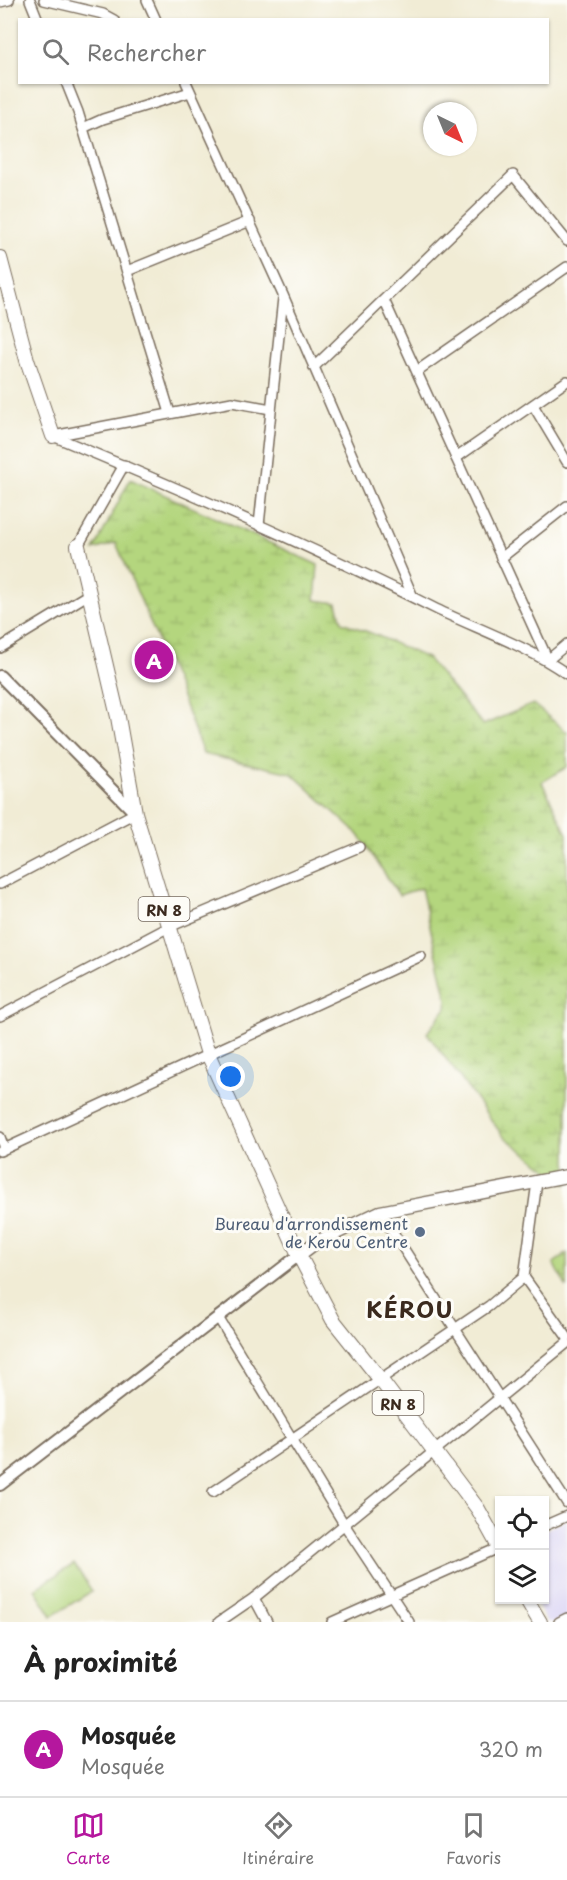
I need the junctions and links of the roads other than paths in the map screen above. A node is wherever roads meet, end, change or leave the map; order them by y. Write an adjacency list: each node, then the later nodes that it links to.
1 (9, 0): 5 (street)
2 (30, 0): 6 (street)
3 (44, 0): 7 (street)
4 (147, 0): 8 (street)
5 (0, 2)
6 (38, 18)
7 (110, 18)
8 (155, 18)
9 (67, 84): 11 (street)
10 (188, 87): 11 (street); 12 (street)
11 (83, 128): 16 (street)
12 (250, 221): 16 (street); 17 (street)
13 (567, 241): 18 (street)
14 (0, 258): 25 (main road)
15 (567, 267): 20 (street)
16 (127, 272): 24 (street)
17 (283, 295): 19 (street); 23 (street)
18 (384, 300): 19 (street); 20 (street)
19 (314, 368): 34 (street)
20 (417, 371): 26 (street)
21 (567, 381): 22 (street)
22 (533, 405): 26 (street); 27 (street)
23 (272, 409): 24 (street); 30 (street)
24 (170, 413): 25 (street)
25 (53, 436): 28 (street)
26 (456, 458): 32 (street)
27 (567, 462)
28 (124, 465): 30 (street); 31 (street)
29 (567, 506): 32 (street)
30 (260, 525): 34 (street)
31 (78, 546): 33 (main road, RN 8)
32 (501, 558): 37 (street)
33 (89, 594): 36 (street); 40 (main road, RN 8)
34 (413, 597): 37 (street)
35 (567, 644): 37 (street)
36 (0, 648)
37 (548, 660): 38 (street)
38 (567, 674)
39 (0, 676): 40 (street)
40 (135, 813): 42 (street); 43 (main road, RN 8)
41 (359, 847): 43 (street)
42 (0, 884)
43 (169, 927): 45 (street); 46 (main road, RN 8)
44 (421, 956): 46 (street)
45 (0, 1016)
46 (208, 1054): 48 (street); 52 (main road, RN 8)
47 (0, 1137): 48 (street)
48 (2, 1150)
49 (567, 1176): 50 (main road)
50 (537, 1182): 51 (main road); 53 (street)
51 (380, 1212): 52 (main road); 55 (street)
52 (299, 1255): 54 (street); 58 (main road, RN 8)
53 (524, 1277): 55 (street); 56 (street)
54 (219, 1319): 60 (street); 62 (street)
55 (455, 1329): 58 (street); 59 (street)
56 (567, 1337)
57 (567, 1343): 59 (street)
58 (380, 1379): 60 (street); 61 (main road, RN 8)
59 (500, 1399): 61 (street); 64 (street)
60 (292, 1438): 63 (street); 66 (street)
61 (435, 1452): 66 (street); 68 (main road, RN 8)
62 (0, 1485)
63 (213, 1492)
64 (567, 1503)
65 (567, 1516): 67 (street)
66 (344, 1524): 70 (street); 71 (street)
67 (549, 1524)
68 (495, 1541)
69 (495, 1550): 70 (street)
70 (391, 1594): 76 (street); 77 (street)
71 (254, 1598): 74 (street); 75 (street)
72 (530, 1604): 78 (main road)
73 (567, 1618): 79 (street)
74 (219, 1622)
75 (267, 1622)
76 (332, 1622)
77 (409, 1622)
78 (540, 1622)
79 (559, 1622)

